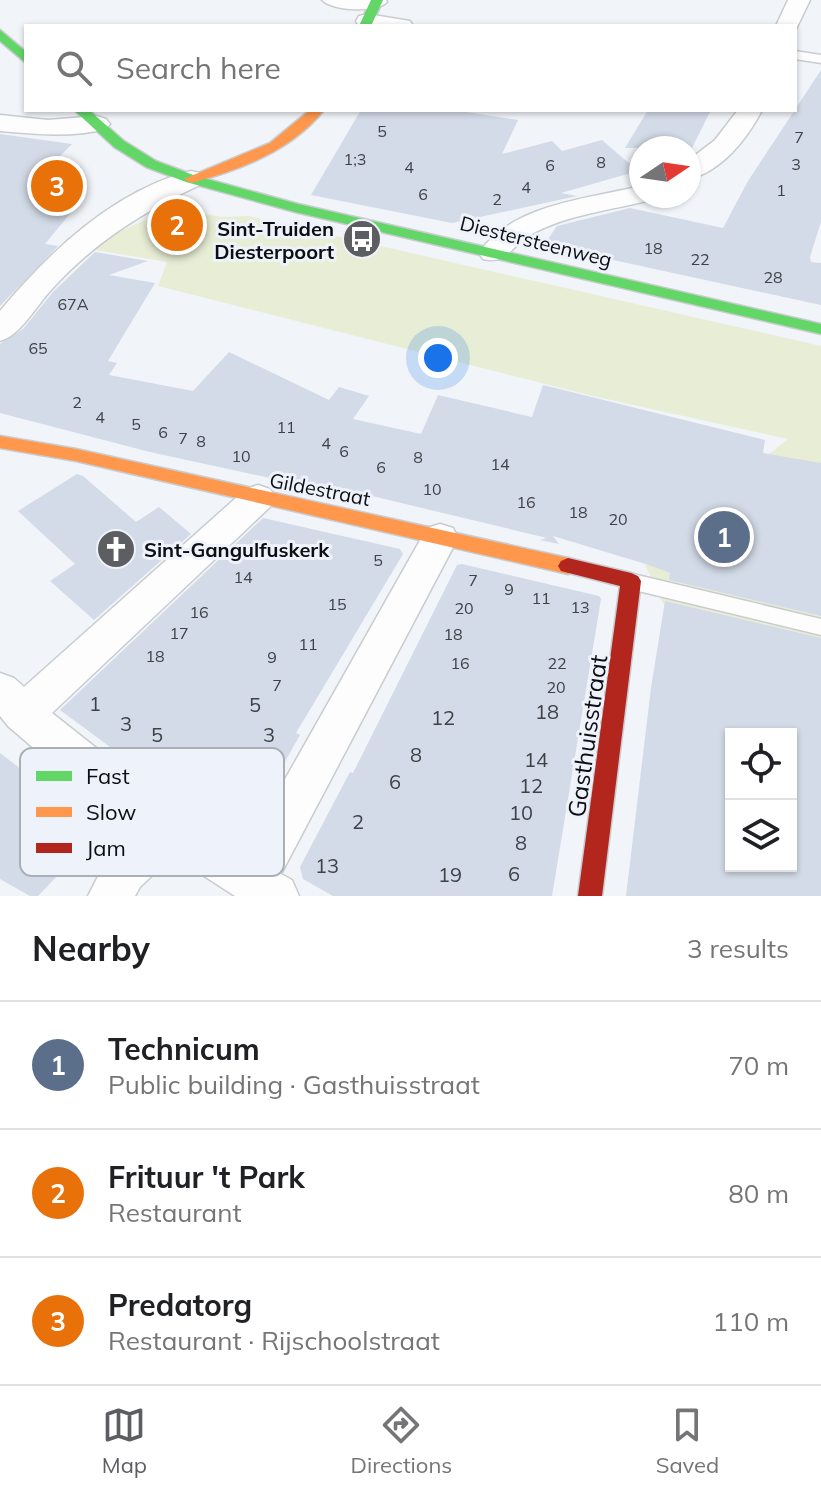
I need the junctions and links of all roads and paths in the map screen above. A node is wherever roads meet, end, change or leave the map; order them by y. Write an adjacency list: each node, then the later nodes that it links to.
1 (333, 0): 3 (street)
2 (799, 0): 5 (street)
3 (371, 12): 4 (street)
4 (398, 24)
5 (788, 24)
6 (0, 34): 8 (street)
7 (797, 55): 9 (lane)
8 (24, 57)
9 (821, 59)
10 (315, 112): 14 (street)
11 (749, 112): 15 (street)
12 (89, 117): 13 (street); 17 (street, Diestersteenweg)
13 (0, 123)
14 (290, 140): 16 (street); 17 (street)
15 (701, 163)
16 (284, 165)
17 (191, 179): 20 (street, Diestersteenweg); 23 (street)
18 (284, 187): 20 (street)
19 (629, 197): 21 (street)
20 (295, 208): 21 (street, Diestersteenweg)
21 (493, 253): 22 (street, Diestersteenweg)
22 (821, 329)
23 (0, 331)
24 (0, 442): 25 (street, Gildestraat)
25 (258, 498): 26 (street, Gildestraat); 29 (street)
26 (440, 538): 27 (street, Gildestraat); 31 (street)
27 (631, 581): 28 (lane); 36 (street, Gasthuisstraat)
28 (821, 627)
29 (12, 702): 30 (street)
30 (69, 748)
31 (284, 849)
32 (122, 876): 35 (street)
33 (244, 876): 34 (street)
34 (264, 889)
35 (111, 896)
36 (590, 896)

